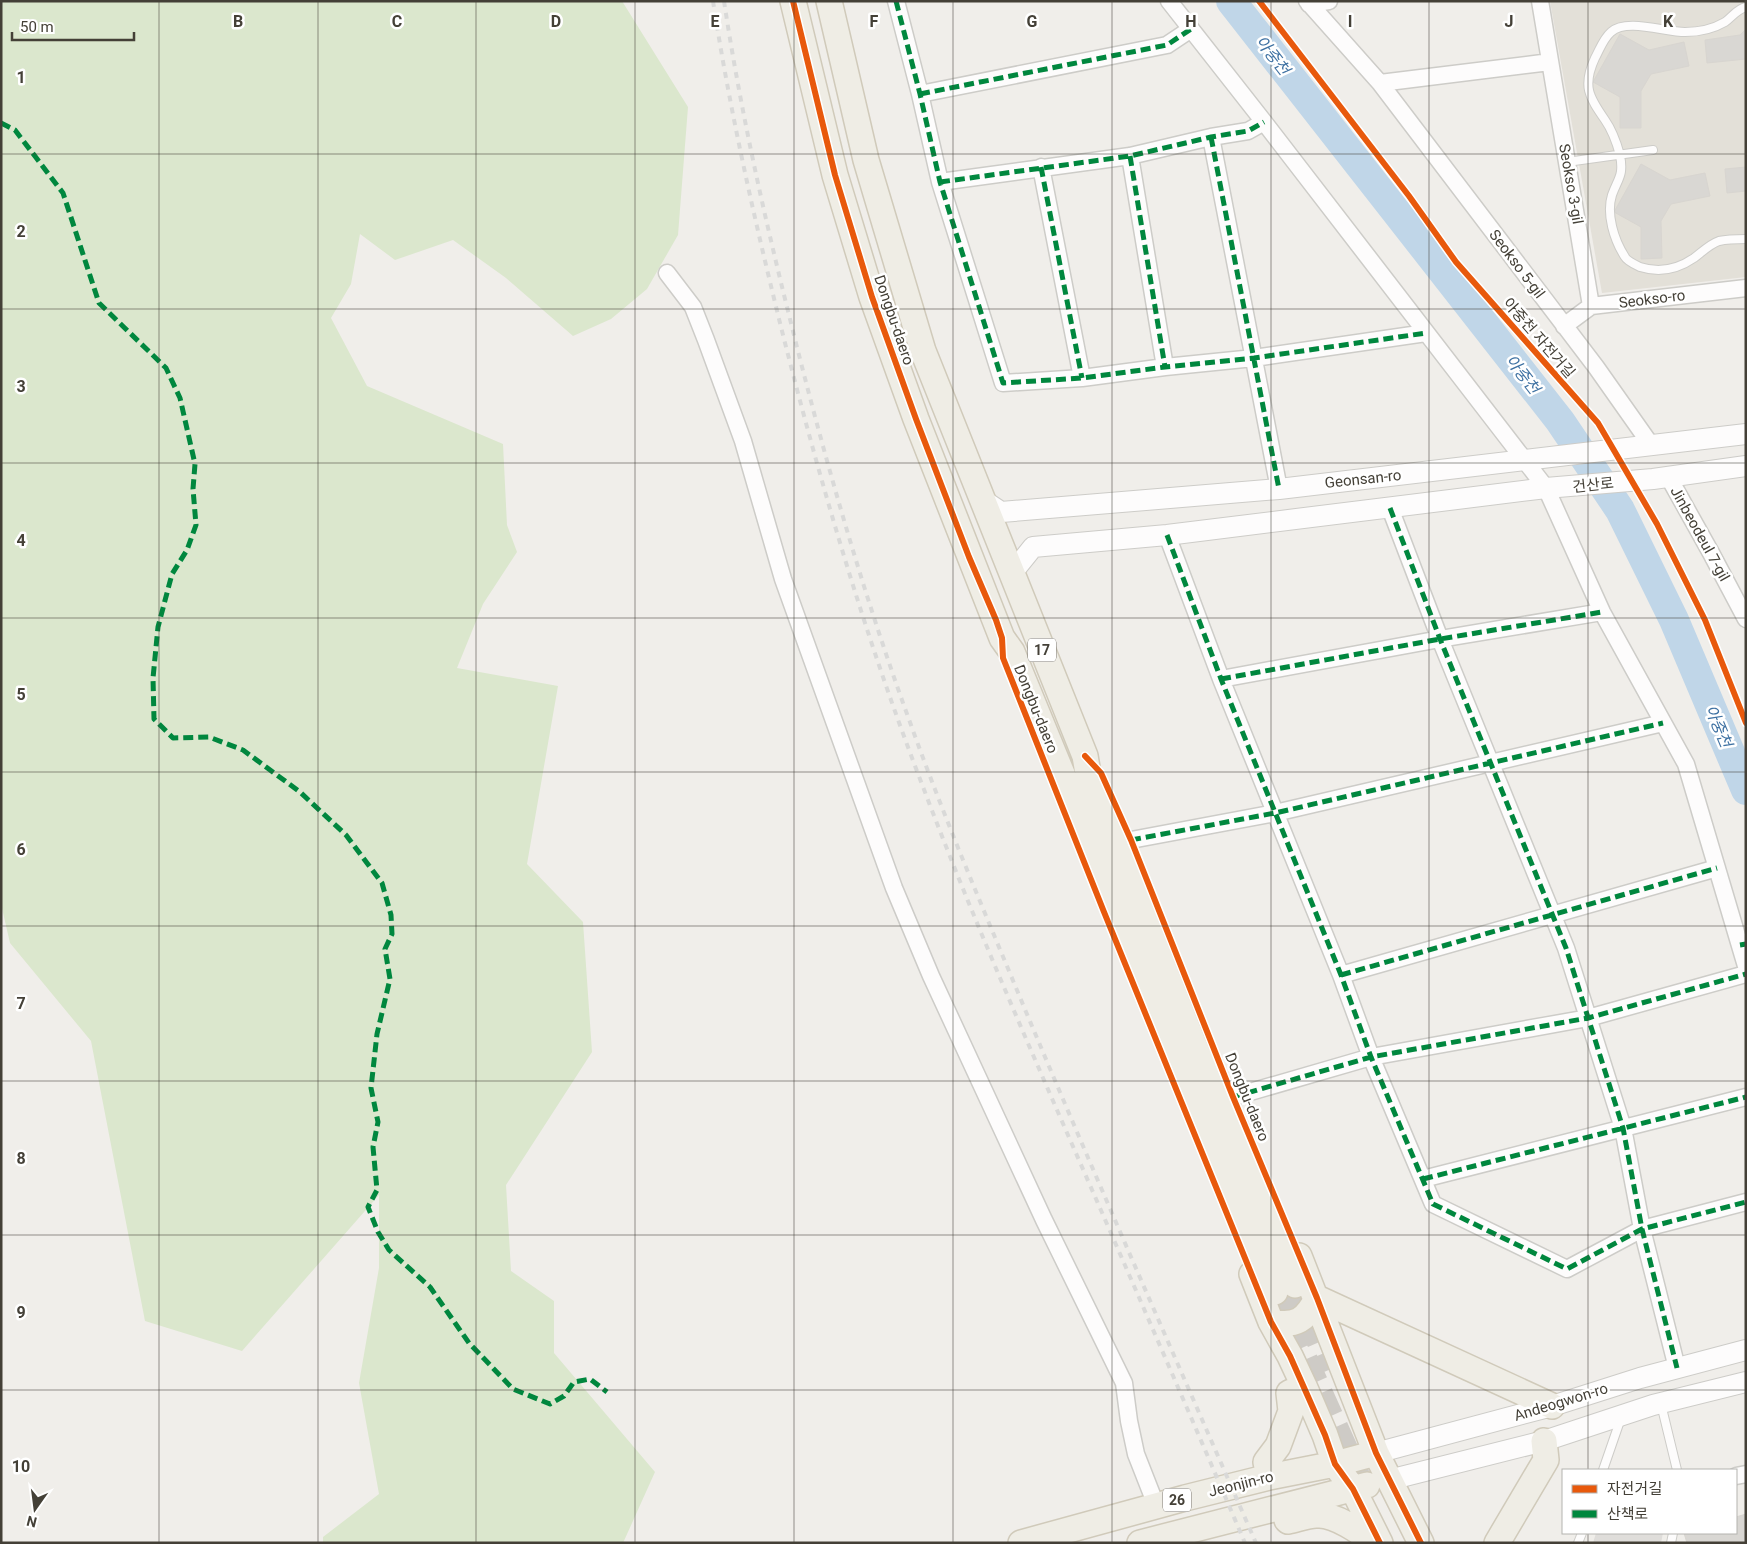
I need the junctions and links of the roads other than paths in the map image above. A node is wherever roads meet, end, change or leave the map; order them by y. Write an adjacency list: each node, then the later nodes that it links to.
1 (794, 1): 43 (main road, Dongbu-daero / 17)
2 (829, 1): 37 (main road, Dongbu-daero / 17)
3 (896, 1): 12 (street)
4 (1169, 1): 9 (street)
5 (1329, 1): 7 (street, Seokso 5-gil)
6 (1540, 1): 10 (street, Seokso 3-gil)
7 (1308, 3): 11 (street, Seokso 5-gil)
8 (1746, 7): 16 (lane)
9 (1191, 30): 12 (street); 13 (street)
10 (1550, 62): 11 (street); 18 (street, Seokso 3-gil)
11 (1380, 84): 25 (street, Seokso 5-gil)
12 (920, 94): 20 (street)
13 (1264, 122): 14 (street); 26 (street)
14 (1211, 137): 17 (street); 27 (street)
15 (1653, 150): 16 (lane)
16 (1620, 155): 18 (lane); 21 (lane)
17 (1130, 156): 19 (street); 28 (street)
18 (1567, 162): 24 (street, Seokso 3-gil)
19 (1041, 167): 20 (street); 29 (street)
20 (940, 182): 29 (street)
21 (1746, 239)
22 (667, 273): 81 (street)
23 (1746, 288): 24 (street, Seokso-ro)
24 (1591, 306): 25 (street, Seokso-ro)
25 (1564, 326): 31 (street, Seokso 5-gil)
26 (1426, 333): 27 (street); 32 (street)
27 (1254, 358): 28 (street); 36 (street)
28 (1165, 367): 29 (street)
29 (1082, 378)
30 (1746, 434): 31 (street, Geonsan-ro)
31 (1646, 446): 32 (street, Geonsan-ro)
32 (1525, 461): 35 (street); 36 (street, Geonsan-ro)
33 (1746, 466): 34 (street)
34 (1660, 478): 35 (street, 건산로); 42 (street, Jinbeodeul 7-gil)
35 (1554, 488): 38 (street, Geonsan-ro); 41 (street)
36 (1278, 489): 37 (street, Geonsan-ro)
37 (982, 500): 40 (main road, Dongbu-daero / 17)
38 (1390, 508): 39 (street, Geonsan-ro); 44 (street)
39 (1167, 535): 40 (street, Geonsan-ro); 45 (street)
40 (1012, 573): 47 (main road, Dongbu-daero / 17)
41 (1602, 612): 44 (street); 46 (street)
42 (1746, 619)
43 (1002, 638): 47 (main road, Dongbu-daero / 17); 65 (main road)
44 (1440, 639): 45 (street); 48 (street)
45 (1221, 679): 49 (street)
46 (1663, 723): 48 (street); 51 (street)
47 (1085, 756): 50 (main road, Dongbu-daero)
48 (1490, 763): 49 (street); 52 (street)
49 (1275, 813): 50 (street); 55 (street)
50 (1131, 840): 58 (main road, Dongbu-daero)
51 (1717, 868): 52 (street); 53 (street)
52 (1552, 915): 55 (street); 56 (street)
53 (1746, 966)
54 (1746, 974): 56 (street)
55 (1340, 975): 57 (street)
56 (1588, 1018): 57 (street); 60 (street)
57 (1371, 1057): 58 (street); 61 (street)
58 (1233, 1097): 64 (main road, Dongbu-daero)
59 (1746, 1097): 60 (street)
60 (1623, 1128): 61 (street); 63 (street)
61 (1423, 1178): 63 (street)
62 (1746, 1202): 63 (street)
63 (1642, 1229): 67 (street)
64 (1317, 1298): 65 (main road); 71 (main road); 74 (main road, Dongbu-daero)
65 (1271, 1322): 69 (main road)
66 (1746, 1350): 67 (street, Andeogwon-ro)
67 (1677, 1368): 71 (street, Andeogwon-ro)
68 (1746, 1382): 70 (street, Andeogwon-ro)
69 (1304, 1386): 75 (main road); 78 (main road)
70 (1661, 1404): 72 (street, Andeogwon-ro); 77 (lane)
71 (1552, 1406): 74 (street, Andeogwon-ro)
72 (1622, 1415): 73 (street, Andeogwon-ro); 76 (lane)
73 (1544, 1441): 79 (street, Andeogwon-ro); 88 (main road)
74 (1376, 1453): 75 (main road, Jeonjin-ro / 26); 79 (main road, Dongbu-daero)
75 (1335, 1464): 78 (main road, Jeonjin-ro / 26); 80 (main road)
76 (1603, 1469)
77 (1676, 1469)
78 (1269, 1476): 81 (main road, Jeonjin-ro / 26)
79 (1388, 1480): 80 (main road, Jeonjin-ro); 87 (main road, Dongbu-daero)
80 (1353, 1489): 82 (main road, Jeonjin-ro); 86 (main road)
81 (1156, 1505): 83 (main road, Jeonjin-ro / 26)
82 (1281, 1506): 84 (main road, Jeonjin-ro / 26); 85 (main road)
83 (1021, 1543)
84 (1140, 1543)
85 (1371, 1543)
86 (1380, 1543)
87 (1421, 1543)
88 (1497, 1543)

